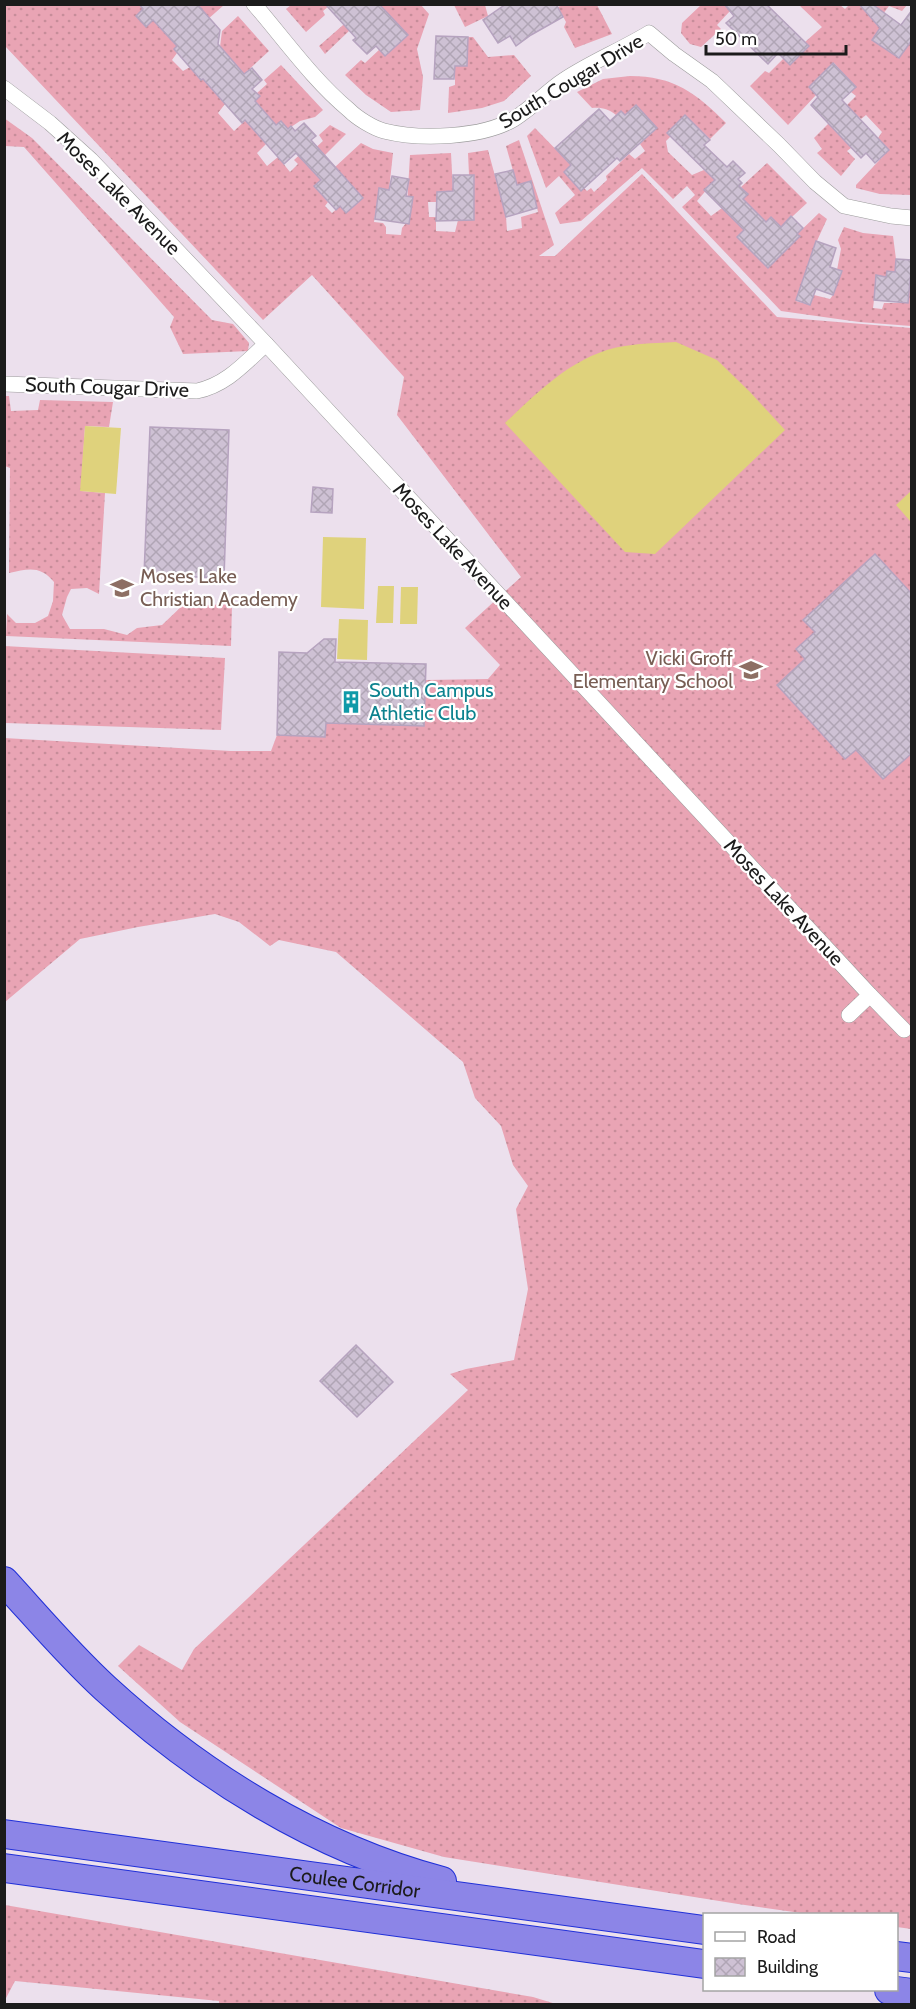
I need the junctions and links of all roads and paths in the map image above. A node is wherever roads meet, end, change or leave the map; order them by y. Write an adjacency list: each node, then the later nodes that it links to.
1 (255, 4): 3 (street, South Cougar Drive)
2 (4, 88): 4 (street, Moses Lake Avenue)
3 (912, 218)
4 (266, 344): 5 (street, South Cougar Drive); 6 (street, Moses Lake Avenue)
5 (4, 384)
6 (870, 995): 7 (street); 8 (street, Moses Lake Avenue)
7 (849, 1015)
8 (904, 1030)
9 (4, 1581): 12 (highway)
10 (4, 1834): 12 (highway, Coulee Corridor)
11 (4, 1868): 14 (highway, Coulee Corridor)
12 (528, 1906): 13 (highway, Coulee Corridor)
13 (703, 1930)
14 (703, 1964)

